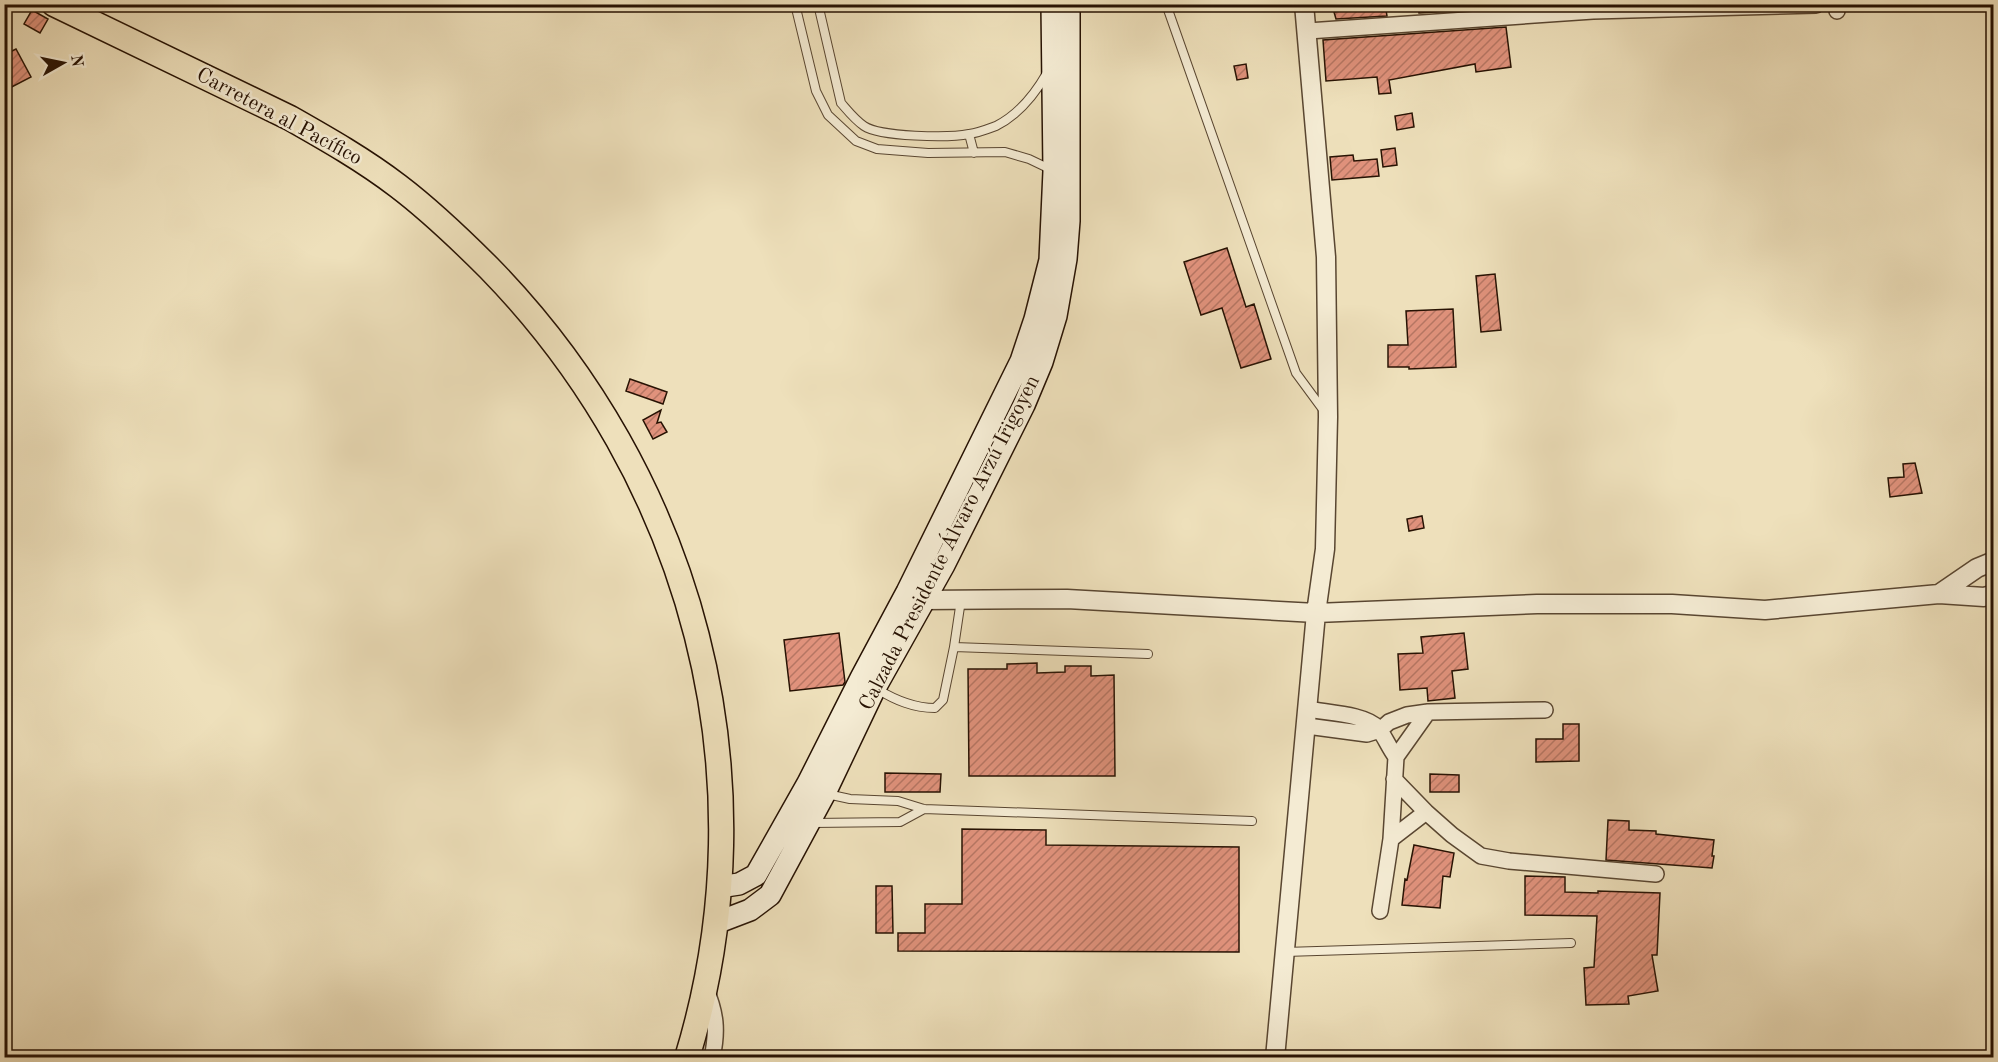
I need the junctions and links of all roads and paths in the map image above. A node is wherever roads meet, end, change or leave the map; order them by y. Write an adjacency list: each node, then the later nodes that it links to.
1 (54, 4): 39 (highway, Carretera al Pacífico)
2 (795, 4): 12 (lane)
3 (818, 4): 11 (lane)
4 (1052, 4): 10 (main road, Calzada Presidente Álvaro Arzú Irigoyen)
5 (1069, 4): 15 (main road, Calzada Presidente Álvaro Arzú Irigoyen)
6 (1166, 4): 16 (lane)
7 (1304, 4): 9 (street)
8 (1816, 5): 9 (street)
9 (1308, 31): 16 (street)
10 (1052, 64): 13 (lane); 15 (main road, Calzada Presidente Álvaro Arzú Irigoyen)
11 (851, 116): 12 (lane); 13 (lane)
12 (843, 131): 14 (lane)
13 (969, 134): 14 (lane)
14 (974, 153): 15 (lane)
15 (1061, 173): 20 (main road, Calzada Presidente Álvaro Arzú Irigoyen)
16 (1328, 417): 22 (street)
17 (1994, 561): 18 (street)
18 (1939, 594): 19 (street); 22 (street)
19 (1994, 594)
20 (915, 596): 21 (street); 25 (main road, Calzada Presidente Álvaro Arzú Irigoyen)
21 (961, 600): 22 (street); 23 (lane)
22 (1316, 613): 28 (street)
23 (954, 647): 24 (lane); 25 (lane)
24 (1148, 654)
25 (868, 683): 32 (main road, Calzada Presidente Álvaro Arzú Irigoyen)
26 (1545, 710): 27 (street)
27 (1428, 712): 29 (street); 30 (street)
28 (1308, 718): 29 (street); 43 (street)
29 (1380, 730): 30 (street)
30 (1396, 757): 31 (street)
31 (1394, 779): 34 (street); 37 (street)
32 (817, 788): 33 (lane); 36 (main road, Calzada Presidente Álvaro Arzú Irigoyen); 39 (main road, Calzada Presidente Álvaro Arzú Irigoyen)
33 (924, 809): 35 (lane); 36 (lane)
34 (1426, 812): 37 (street); 38 (street)
35 (1252, 821)
36 (810, 823): 41 (main road, Calzada Presidente Álvaro Arzú Irigoyen)
37 (1391, 839): 40 (street)
38 (1656, 874)
39 (719, 887): 41 (highway, Carretera al Pacífico)
40 (1380, 910)
41 (716, 922): 44 (highway, Carretera al Pacífico)
42 (1571, 944): 43 (lane)
43 (1284, 952): 47 (street)
44 (705, 987): 45 (highway, Carretera al Pacífico); 46 (street)
45 (687, 1058)
46 (712, 1058)
47 (1275, 1058)

